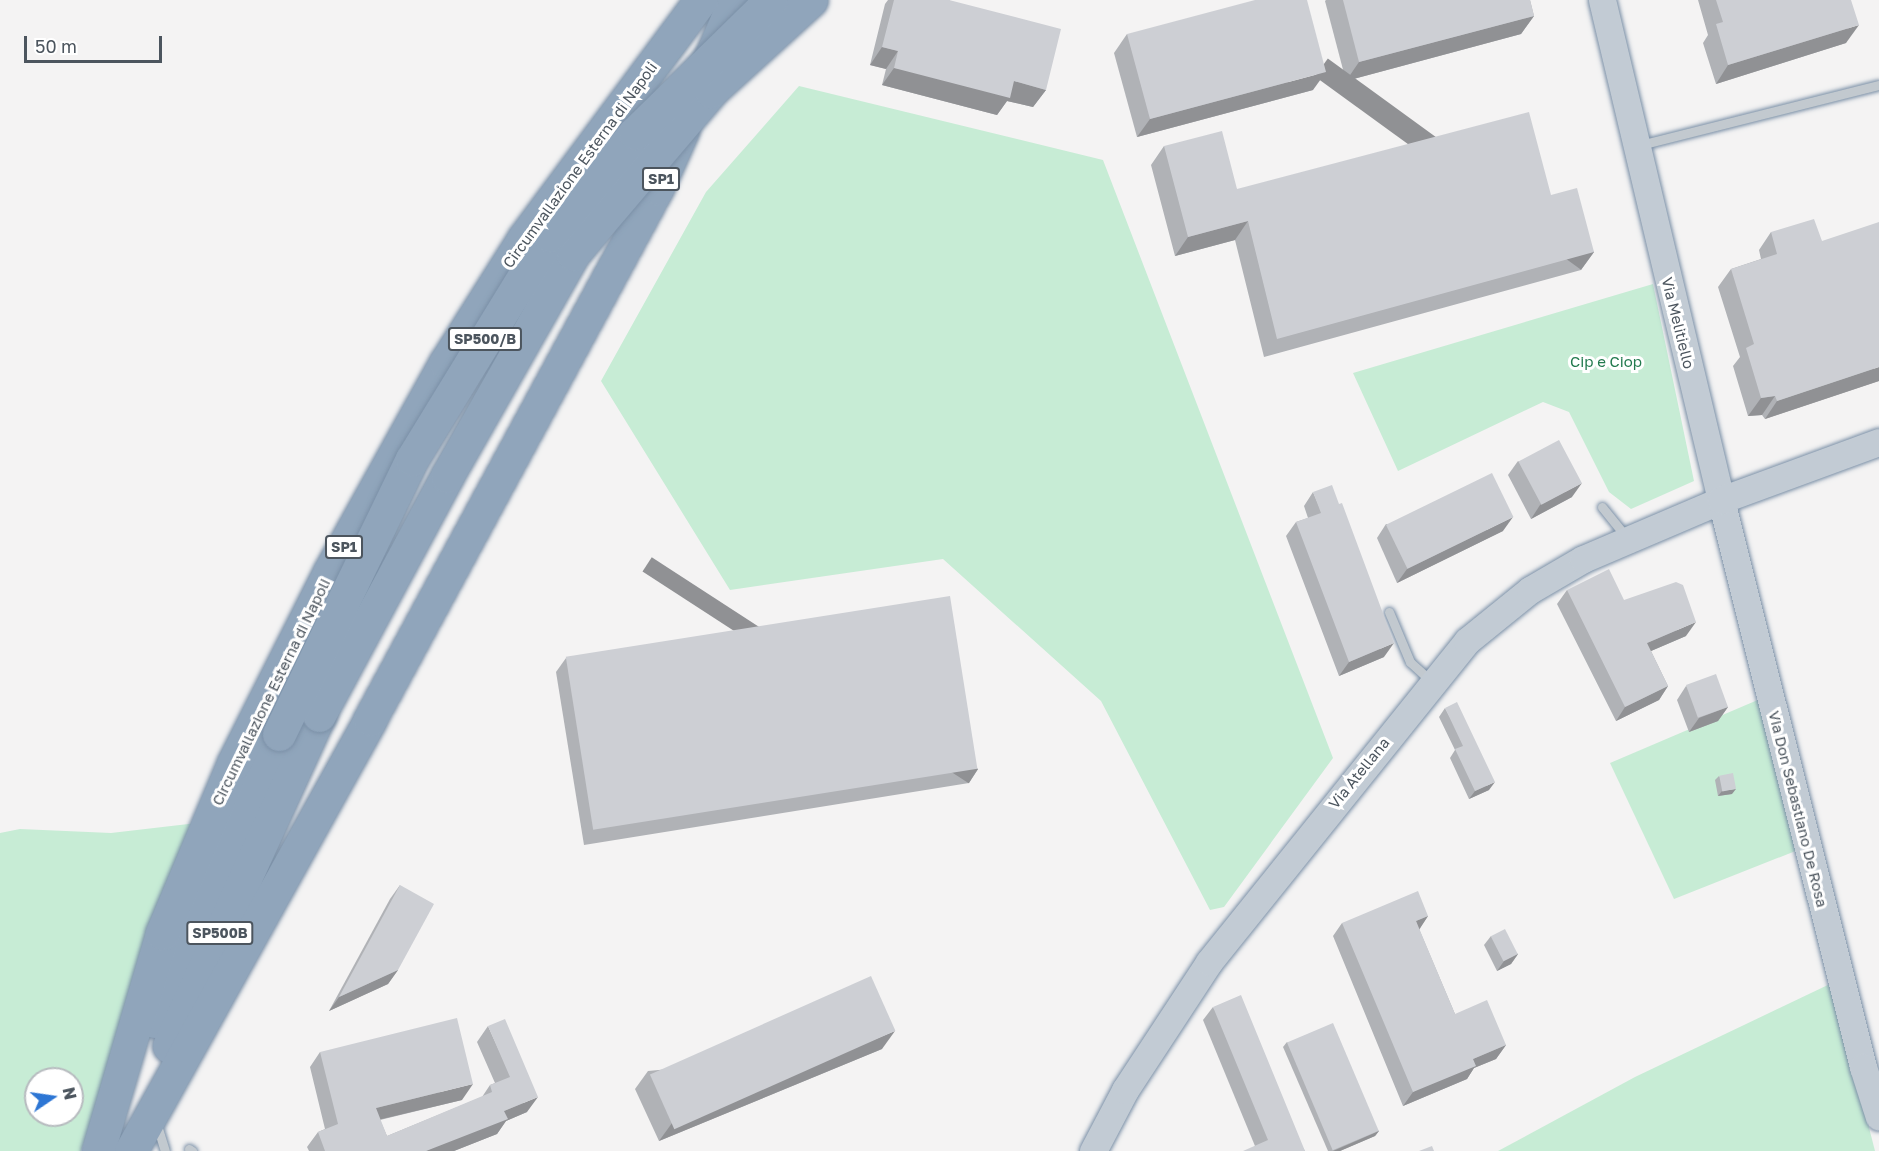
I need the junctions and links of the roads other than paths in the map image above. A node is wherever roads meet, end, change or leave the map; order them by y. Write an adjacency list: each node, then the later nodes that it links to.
1 (701, 0): 18 (highway, Circumvallazione Esterna di Napoli / SP1)
2 (735, 0): 16 (highway, SP1)
3 (771, 0): 15 (highway, SP500/B, bridge)
4 (811, 0): 14 (highway, SP500/B, bridge)
5 (1602, 0): 7 (street, Via Melitiello)
6 (1879, 85): 7 (lane)
7 (1636, 146): 9 (street, Via Melitiello)
8 (1879, 442): 9 (street, Via Atellana)
9 (1721, 500): 11 (street, Via Atellana); 17 (street, Via Don Sebastiano De Rosa)
10 (1602, 507): 11 (lane)
11 (1628, 539): 13 (street, Via Atellana)
12 (1389, 612): 13 (lane)
13 (1433, 682): 22 (street, Via Atellana)
14 (319, 715): 19 (highway, SP500B)
15 (279, 734): 18 (highway, SP500B)
16 (165, 1091): 20 (highway, SP1); 21 (lane)
17 (1879, 1117)
18 (98, 1151)
19 (121, 1151)
20 (131, 1151)
21 (165, 1151)
22 (1093, 1151)

